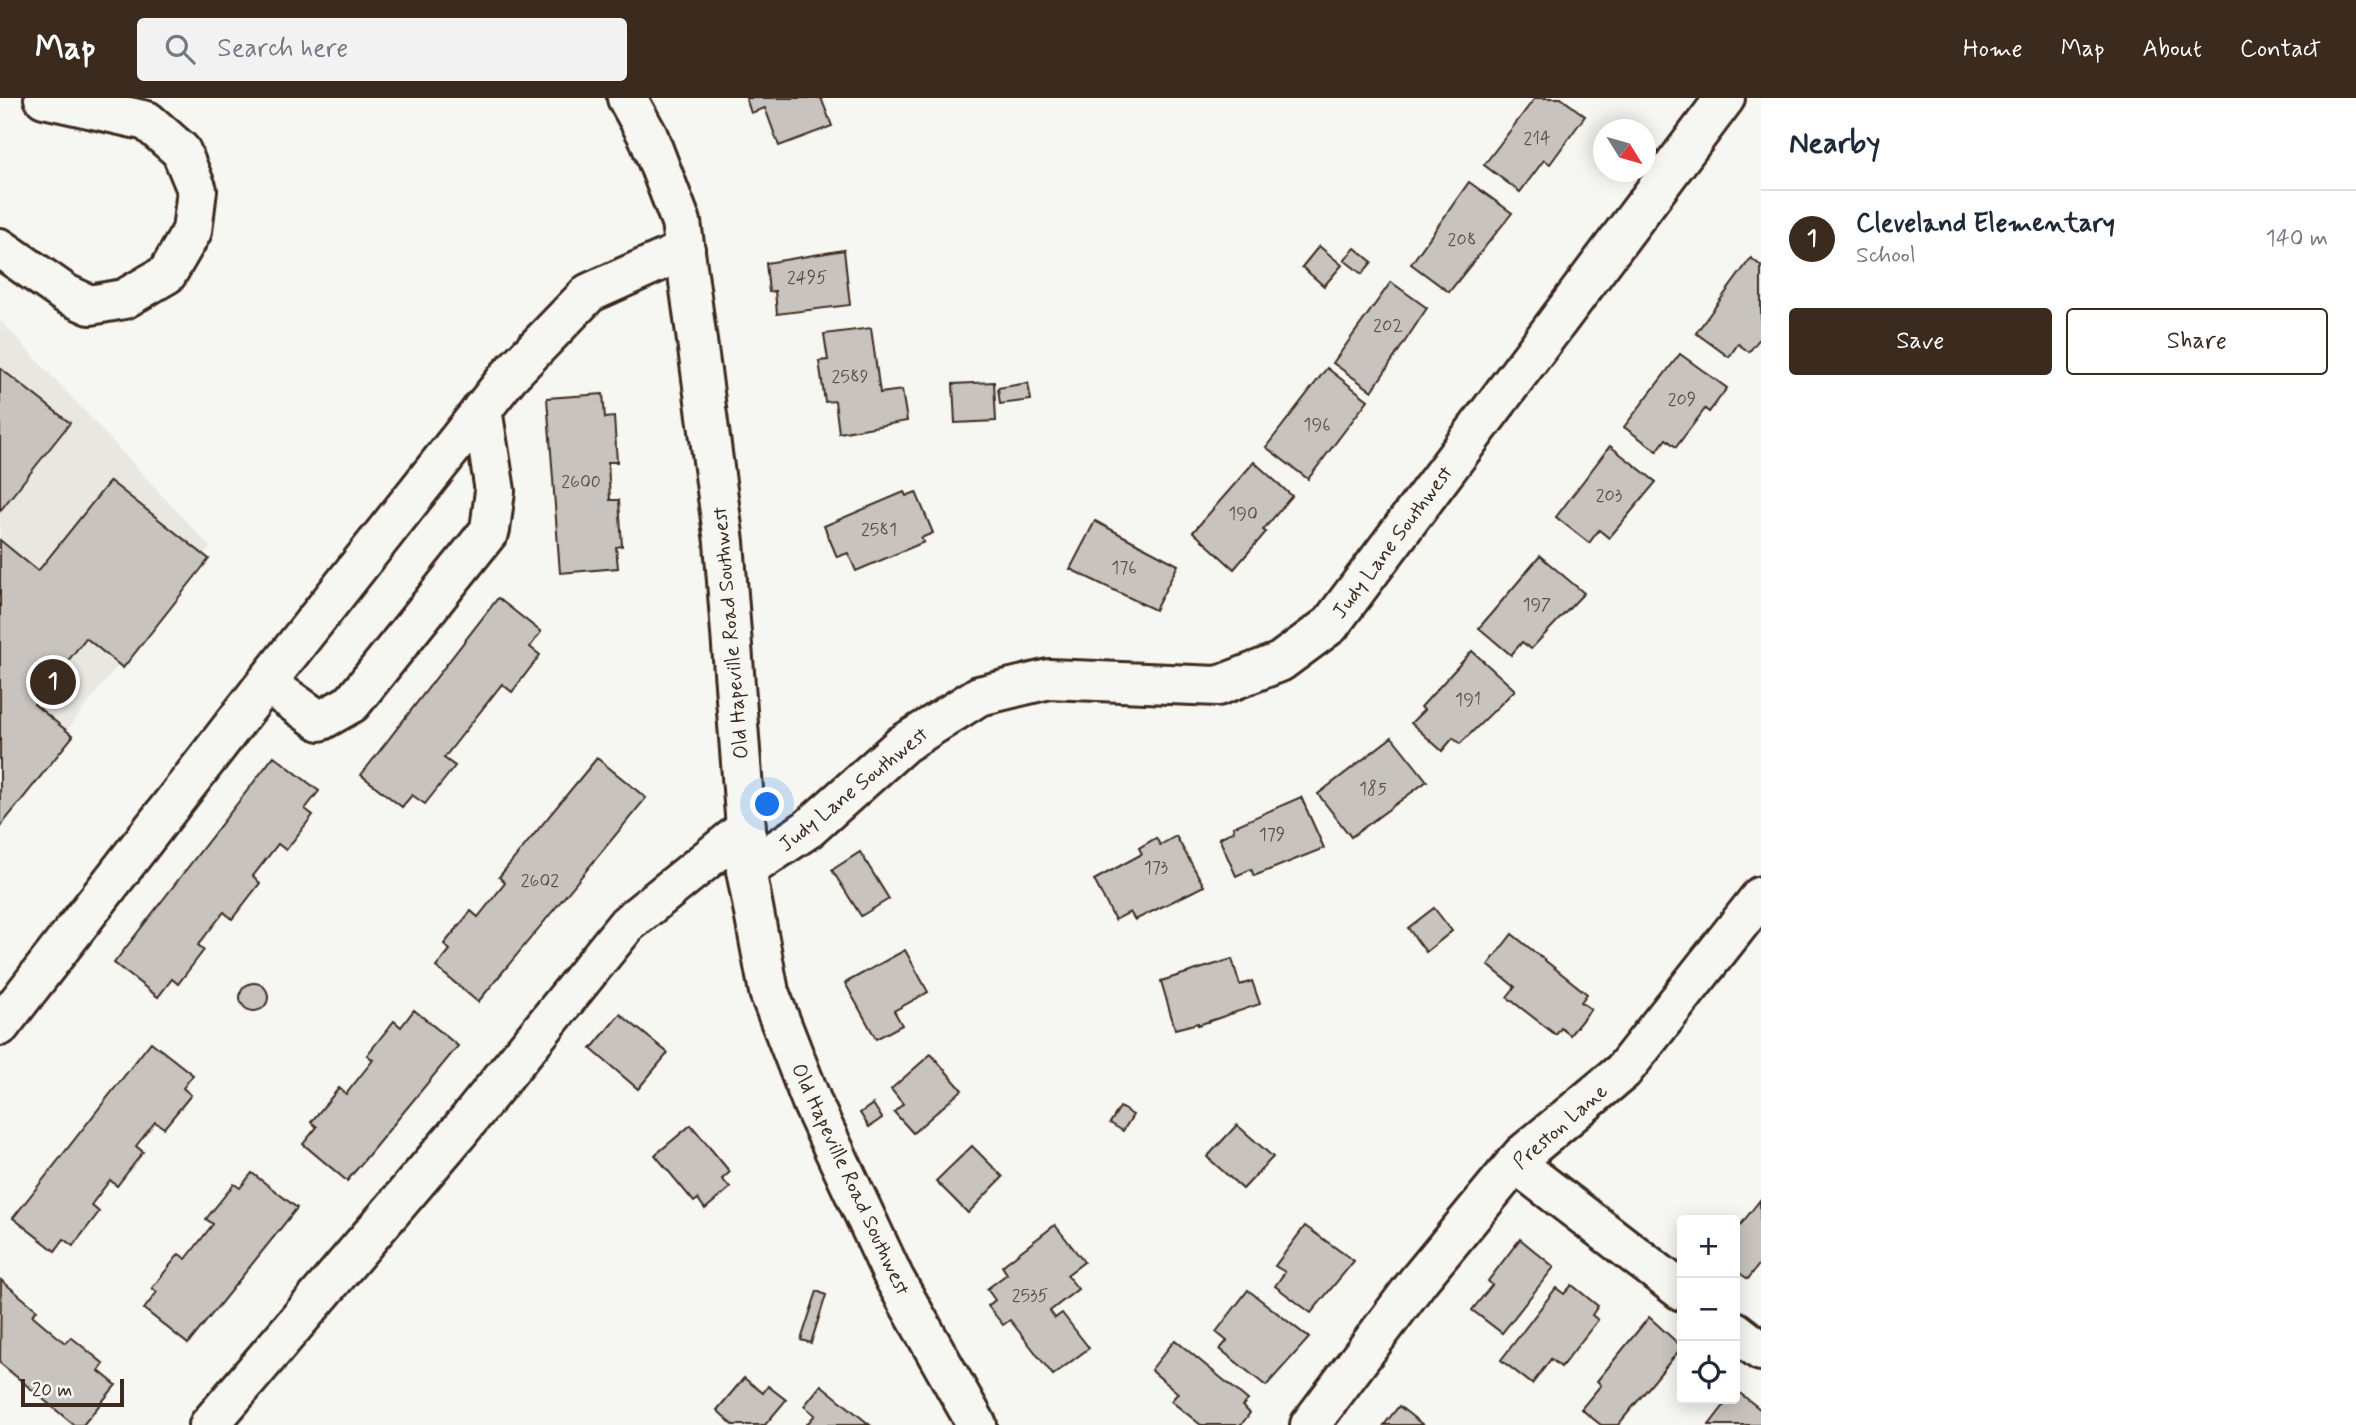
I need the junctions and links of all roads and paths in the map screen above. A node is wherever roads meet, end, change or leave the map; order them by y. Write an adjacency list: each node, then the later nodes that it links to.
1 (44, 98): 4 (street)
2 (627, 98): 5 (street, Old Hapeville Road Southwest)
3 (1725, 98): 9 (street, Judy Lane Southwest)
4 (0, 248)
5 (685, 250): 6 (street); 8 (street, Old Hapeville Road Southwest)
6 (482, 409): 7 (street); 7 (street)
7 (266, 683): 11 (street)
8 (746, 828): 9 (street, Old Hapeville Road Southwest); 16 (street)
9 (746, 870): 17 (street, Old Hapeville Road Southwest)
10 (1761, 896): 12 (street, Preston Lane)
11 (0, 1026)
12 (1515, 1163): 13 (street); 18 (street, Preston Lane)
13 (1677, 1287)
14 (1740, 1335): 15 (street)
15 (1761, 1351)
16 (209, 1425)
17 (977, 1425)
18 (1310, 1425)

